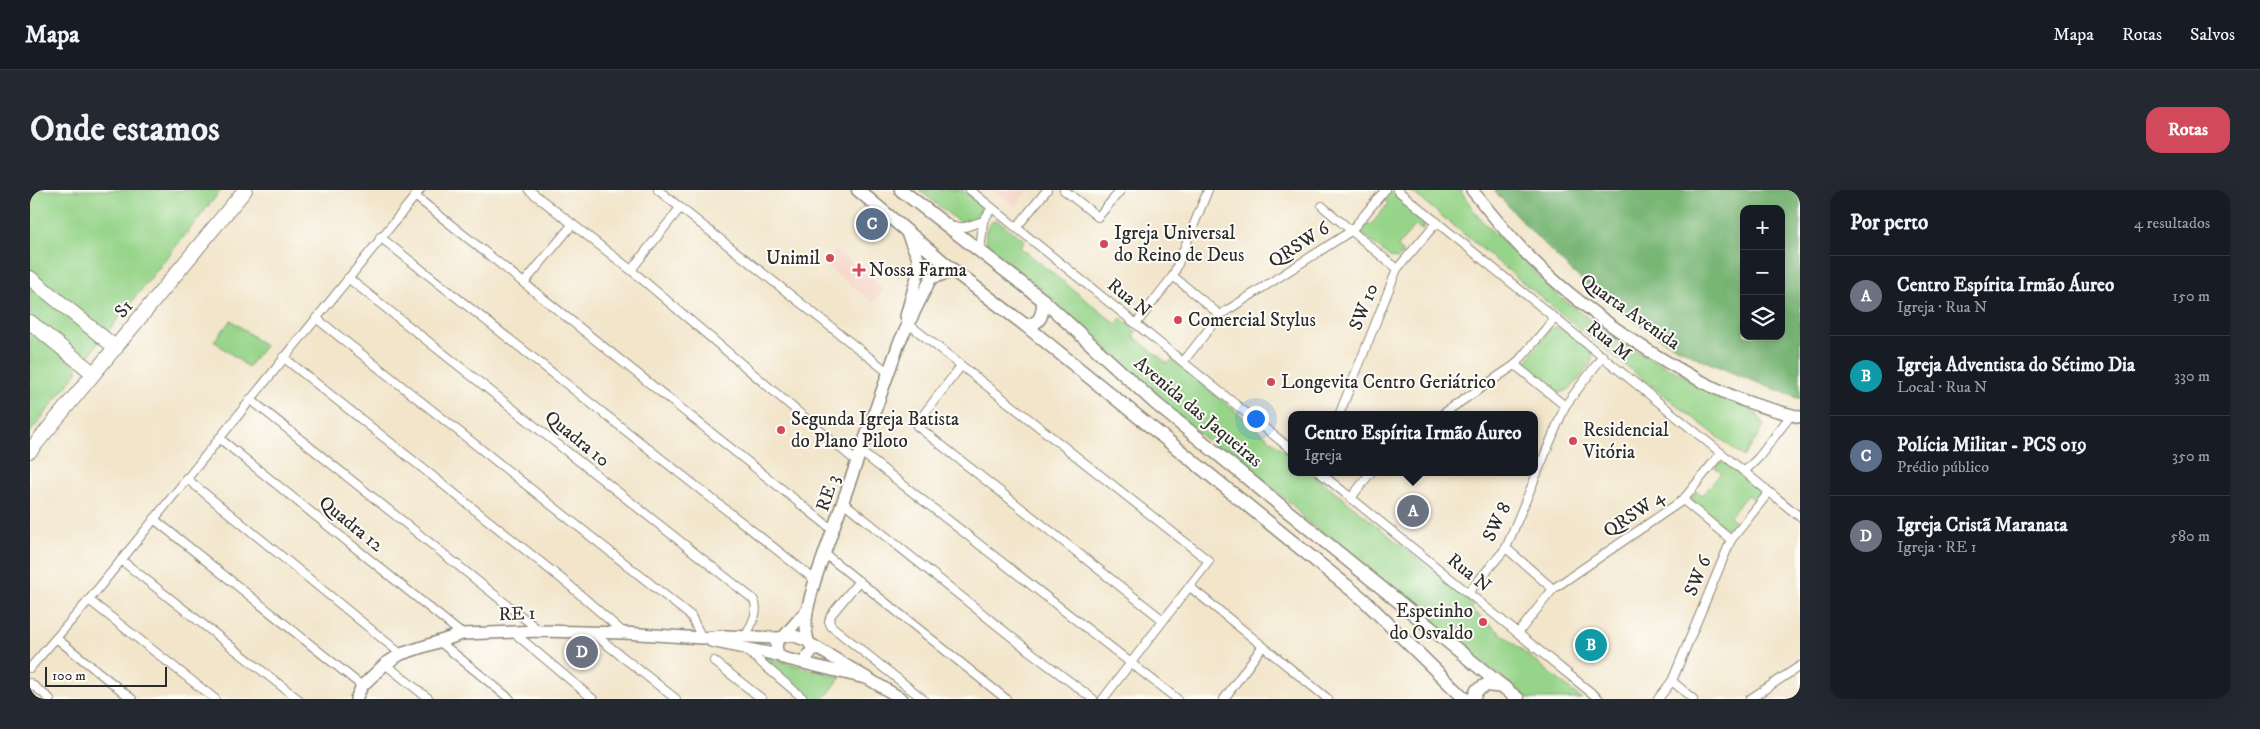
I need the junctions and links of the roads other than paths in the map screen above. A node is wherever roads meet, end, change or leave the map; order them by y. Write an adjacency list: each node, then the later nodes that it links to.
1 (245, 190): 42 (highway, S1)
2 (529, 190): 20 (street)
3 (658, 190): 16 (street)
4 (858, 190): 21 (main road, Avenida das Jaqueiras)
5 (901, 190): 22 (main road, Avenida das Jaqueiras)
6 (970, 190): 17 (street, Rua N)
7 (1047, 190): 23 (street)
8 (1064, 190): 9 (street)
9 (1121, 190)
10 (1208, 190): 30 (street)
11 (1384, 190): 24 (street, QRSW 6)
12 (1397, 190): 19 (street, Rua M)
13 (1472, 190): 54 (street, Quarta Avenida)
14 (418, 193): 25 (street); 33 (street)
15 (1322, 206): 24 (street)
16 (680, 208): 27 (street); 48 (street)
17 (992, 208): 18 (street); 23 (street, Rua N)
18 (983, 221): 22 (street); 26 (street)
19 (1437, 222): 28 (street, SW 10); 37 (street, Rua M)
20 (572, 225): 27 (street); 33 (street)
21 (904, 227): 29 (main road, Avenida das Jaqueiras); 41 (street, RE 3)
22 (948, 227): 26 (main road, Avenida das Jaqueiras)
23 (1016, 228): 39 (street, Rua N)
24 (1351, 231): 28 (street); 35 (street, QRSW 6)
25 (380, 237): 32 (street); 77 (street, Quadra 10)
26 (980, 253): 34 (main road, Avenida das Jaqueiras)
27 (631, 270): 59 (street)
28 (1397, 270): 52 (street, SW 10)
29 (954, 271): 40 (main road, Avenida das Jaqueiras); 41 (street, RE 3)
30 (1173, 276): 35 (street); 39 (street)
31 (30, 278): 42 (highway)
32 (348, 278): 36 (street); 95 (street, Quadra 10)
33 (524, 284): 72 (street)
34 (1043, 300): 40 (main road); 110 (main road, Avenida das Jaqueiras)
35 (1220, 315): 45 (street, QRSW 6)
36 (316, 318): 44 (street); 93 (street)
37 (1555, 318): 43 (street, Rua M); 46 (street)
38 (30, 322): 49 (highway)
39 (1136, 324): 45 (street, Rua N)
40 (1025, 325): 130 (main road, Avenida das Jaqueiras)
41 (906, 326): 47 (street); 48 (street, RE 3)
42 (116, 348): 49 (highway, S1)
43 (1602, 356): 51 (street, SW 8); 58 (street, Rua M)
44 (283, 357): 50 (street); 88 (street)
45 (1183, 362): 56 (street, Rua N)
46 (1516, 365): 51 (street); 53 (street)
47 (961, 366): 79 (street); 84 (street)
48 (889, 372): 59 (street, RE 3)
49 (92, 374): 57 (highway, S1)
50 (250, 399): 55 (street); 85 (street)
51 (1566, 406): 60 (street, SW 8)
52 (1342, 411)
53 (1447, 411)
54 (1795, 416): 61 (street)
55 (219, 438): 65 (street); 90 (street, Quadra 12)
56 (1288, 447)
57 (30, 451)
58 (1721, 453): 61 (street, Rua M); 68 (street, QRSW 4)
59 (859, 457): 69 (street, RE 3); 102 (street)
60 (1538, 472)
61 (1745, 472): 66 (street, Rua M)
62 (1324, 476): 67 (street, Rua N)
63 (1368, 476): 67 (street)
64 (1536, 476): 74 (street, SW 8)
65 (186, 478): 71 (street); 98 (street)
66 (1769, 492): 70 (street, Rua M); 73 (street, SW 6)
67 (1351, 498): 81 (street, Rua N)
68 (1683, 500): 73 (street); 80 (street, QRSW 4)
69 (843, 502): 72 (street, RE 3); 125 (street)
70 (1800, 517)
71 (154, 519): 76 (street); 109 (street)
72 (833, 530): 75 (street, RE 3)
73 (1731, 540): 107 (street, SW 6)
74 (1506, 548): 80 (street); 81 (street, SW 8)
75 (825, 554): 77 (street, RE 3); 78 (street)
76 (121, 560): 82 (street); 114 (street)
77 (815, 580): 83 (street, RE 3)
78 (859, 581): 123 (street); 124 (street)
79 (1190, 587): 84 (street); 97 (street)
80 (1553, 589): 89 (street, QRSW 4)
81 (1468, 593): 89 (street, Rua N)
82 (89, 600): 92 (street); 113 (street)
83 (807, 609): 91 (street, RE 3); 96 (street, RE 3)
84 (1163, 620): 102 (street)
85 (540, 631): 86 (street, RE 1); 87 (street, RE 1)
86 (513, 632): 90 (street, RE 1); 118 (street)
87 (591, 632): 88 (street, RE 1); 119 (street)
88 (624, 633): 93 (street, RE 1)
89 (1518, 633): 133 (street, Rua N)
90 (462, 634): 94 (street, RE 1)
91 (782, 637): 95 (street, RE 1); 96 (street); 99 (street)
92 (56, 638): 105 (street); 112 (street)
93 (702, 638): 95 (street, RE 1)
94 (440, 642): 98 (street, RE 1); 117 (street)
95 (744, 643): 99 (street, RE 1); 121 (street)
96 (810, 643): 101 (street); 106 (street)
97 (1262, 647): 128 (street); 129 (street)
98 (401, 654): 103 (street, RE 1)
99 (778, 655): 101 (street)
100 (714, 661): 120 (street)
101 (804, 662): 106 (street)
102 (1130, 662): 126 (street); 127 (street)
103 (385, 664): 109 (street, RE 1); 116 (street)
104 (1800, 666): 136 (street)
105 (30, 668)
106 (865, 678): 122 (street)
107 (1672, 681): 134 (street, SW 6); 135 (street)
108 (30, 683): 111 (street)
109 (362, 686): 115 (street, RE 1)
110 (1504, 687): 131 (main road); 132 (main road, Avenida das Jaqueiras)
111 (50, 699)
112 (132, 699)
113 (215, 699)
114 (298, 699)
115 (356, 699)
116 (429, 699)
117 (510, 699)
118 (593, 699)
119 (676, 699)
120 (762, 699)
121 (804, 699)
122 (902, 699)
123 (923, 699)
124 (1006, 699)
125 (1093, 699)
126 (1103, 699)
127 (1177, 699)
128 (1224, 699)
129 (1328, 699)
130 (1465, 699)
131 (1473, 699)
132 (1518, 699)
133 (1600, 699)
134 (1658, 699)
135 (1693, 699)
136 (1750, 699)

